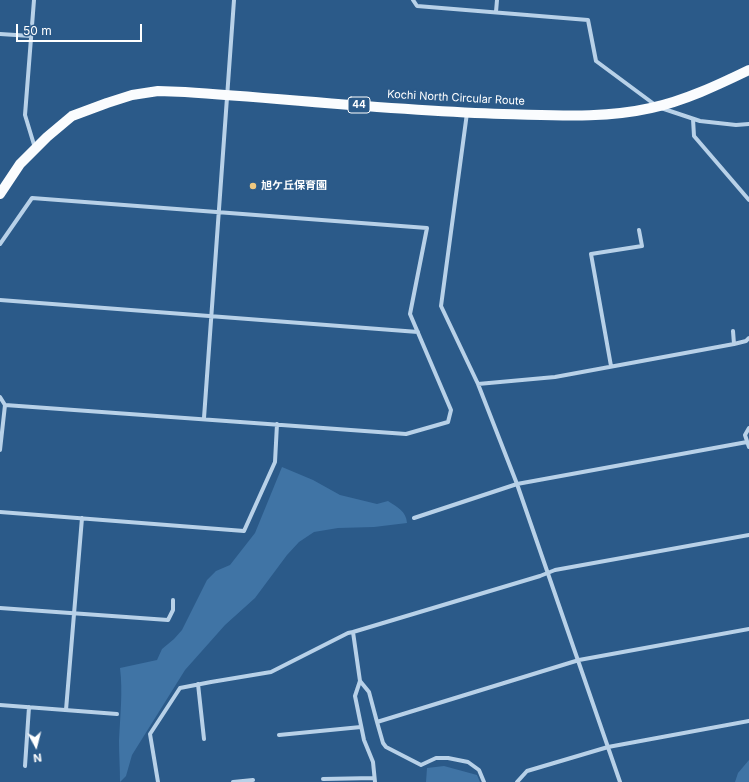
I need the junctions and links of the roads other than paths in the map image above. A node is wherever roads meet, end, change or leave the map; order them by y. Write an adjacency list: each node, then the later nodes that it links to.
1 (34, 0): 7 (street)
2 (234, 0): 9 (street)
3 (413, 0): 5 (street)
4 (497, 0): 5 (street)
5 (496, 12): 10 (street)
6 (0, 34): 7 (street)
7 (31, 36): 14 (street)
8 (749, 70): 10 (main road, Kochi North Circular Route / 44)
9 (228, 94): 11 (main road, Kochi North Circular Route / 44); 14 (main road, Kochi North Circular Route / 44); 17 (street)
10 (658, 107): 11 (main road, Kochi North Circular Route / 44); 12 (street)
11 (467, 113): 27 (street)
12 (693, 119): 13 (street); 16 (street)
13 (749, 124)
14 (35, 149): 15 (main road, Kochi North Circular Route / 44)
15 (0, 194)
16 (749, 200)
17 (219, 212): 19 (street); 21 (street); 23 (street)
18 (639, 230): 26 (street)
19 (0, 244)
20 (0, 300): 21 (street)
21 (211, 316): 23 (street); 30 (street)
22 (733, 331): 25 (street)
23 (418, 332): 31 (street)
24 (749, 338): 25 (street)
25 (734, 344): 26 (street)
26 (611, 366): 27 (street)
27 (478, 384): 36 (street)
28 (0, 397): 29 (street)
29 (5, 405): 30 (street); 35 (street)
30 (204, 418): 31 (street)
31 (277, 424): 38 (street)
32 (749, 428): 33 (street)
33 (747, 442): 34 (street); 36 (street)
34 (749, 448)
35 (0, 450)
36 (517, 484): 39 (street); 41 (street)
37 (0, 512): 38 (street)
38 (82, 518): 44 (street)
39 (414, 518)
40 (749, 535): 41 (street)
41 (548, 573): 46 (street); 47 (street)
42 (173, 600): 44 (street)
43 (0, 608): 44 (street)
44 (74, 613): 52 (street)
45 (749, 629): 47 (street)
46 (353, 632): 48 (street); 49 (street)
47 (579, 660): 55 (street); 59 (street)
48 (360, 681): 55 (street); 56 (street)
49 (198, 684): 58 (street); 64 (street)
50 (0, 705): 51 (street)
51 (29, 707): 52 (street); 60 (street)
52 (66, 710): 53 (street)
53 (117, 714)
54 (749, 721): 59 (street)
55 (377, 722): 66 (street)
56 (361, 727): 57 (street); 63 (street)
57 (279, 735)
58 (204, 739)
59 (608, 747): 67 (street); 68 (street)
60 (25, 766)
61 (323, 779): 63 (street)
62 (252, 780): 65 (street)
63 (375, 780)
64 (158, 782)
65 (233, 782)
66 (484, 782)
67 (517, 782)
68 (620, 782)

